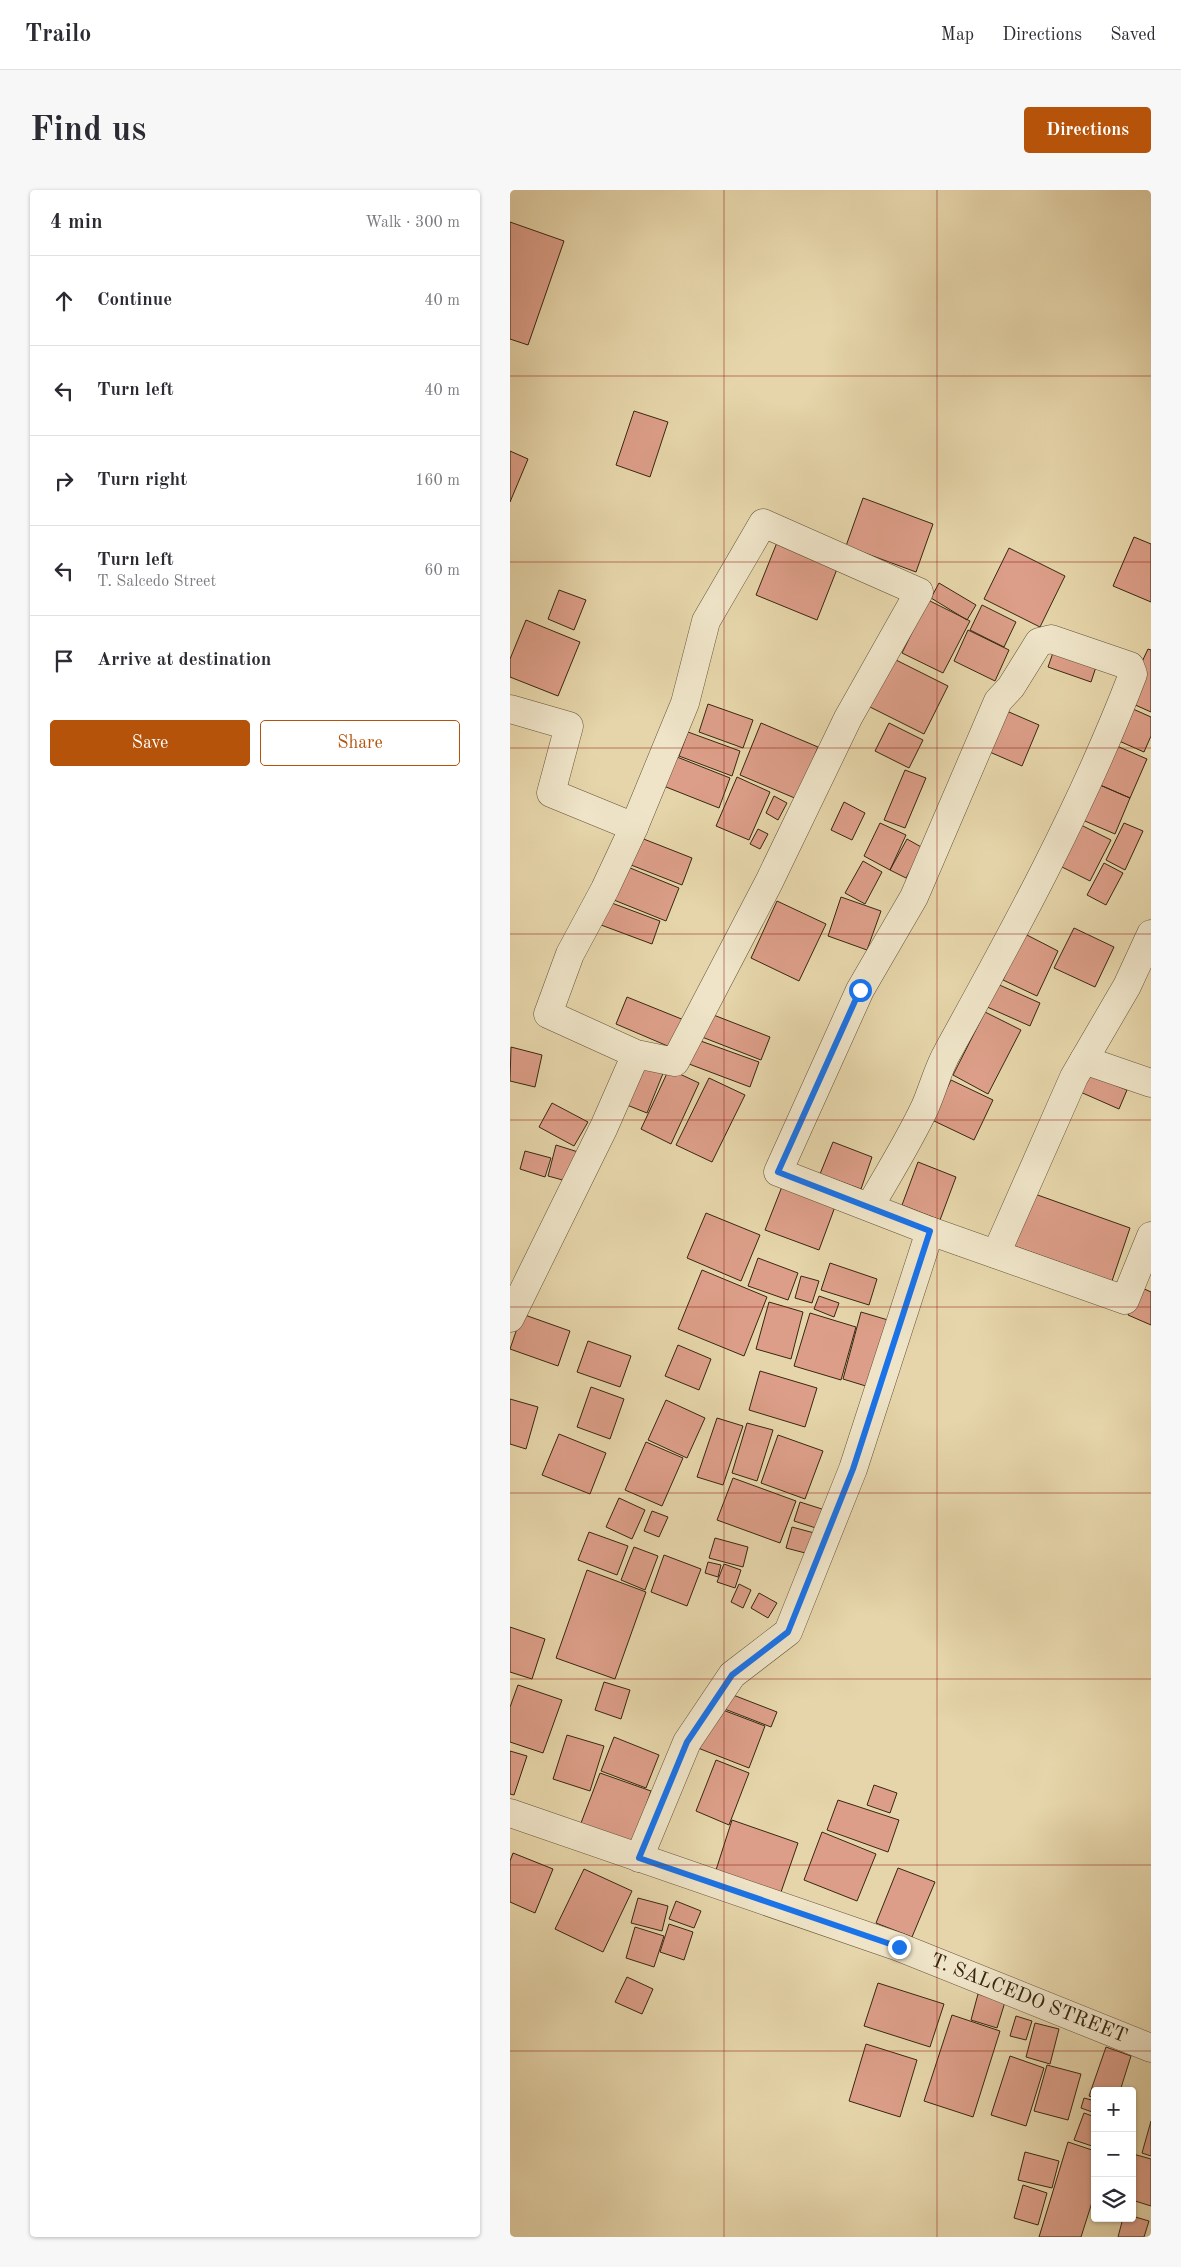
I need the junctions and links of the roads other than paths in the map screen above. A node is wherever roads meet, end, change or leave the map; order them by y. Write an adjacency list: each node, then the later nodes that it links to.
1 (510, 709): 2 (street)
2 (634, 827): 4 (street); 4 (street)
3 (1151, 934): 5 (street)
4 (636, 1054): 11 (street)
5 (1084, 1060): 6 (street); 10 (street)
6 (1151, 1083)
7 (870, 1206): 7 (street); 8 (street)
8 (930, 1231): 10 (street); 13 (street)
9 (1151, 1236): 10 (street)
10 (996, 1254)
11 (510, 1318)
12 (510, 1813): 13 (street, T. SALCEDO STREET)
13 (639, 1858): 14 (street, T. SALCEDO STREET)
14 (1151, 2048)

